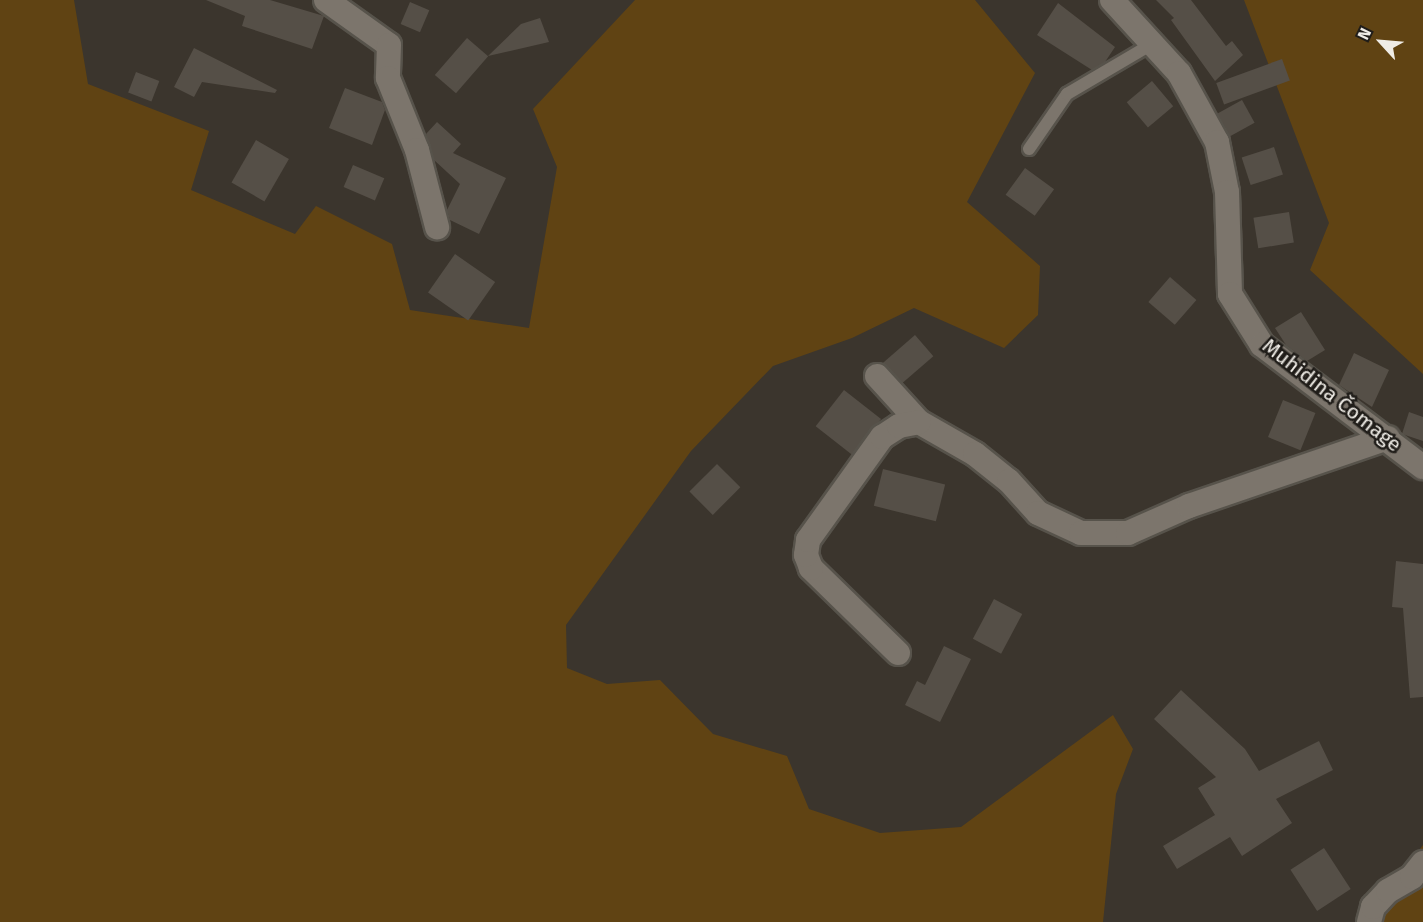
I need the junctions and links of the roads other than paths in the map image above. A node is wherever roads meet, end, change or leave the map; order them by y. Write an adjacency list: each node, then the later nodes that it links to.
1 (326, 0): 5 (street)
2 (1112, 0): 3 (street, Muhidina Čomage)
3 (1152, 44): 4 (lane); 8 (street, Muhidina Čomage)
4 (1029, 150)
5 (437, 227)
6 (877, 376): 7 (street)
7 (919, 422): 8 (street); 10 (street)
8 (1388, 438): 9 (street, Muhidina Čomage)
9 (1423, 467)
10 (898, 653)
11 (1423, 864): 12 (street)
12 (1369, 922)

